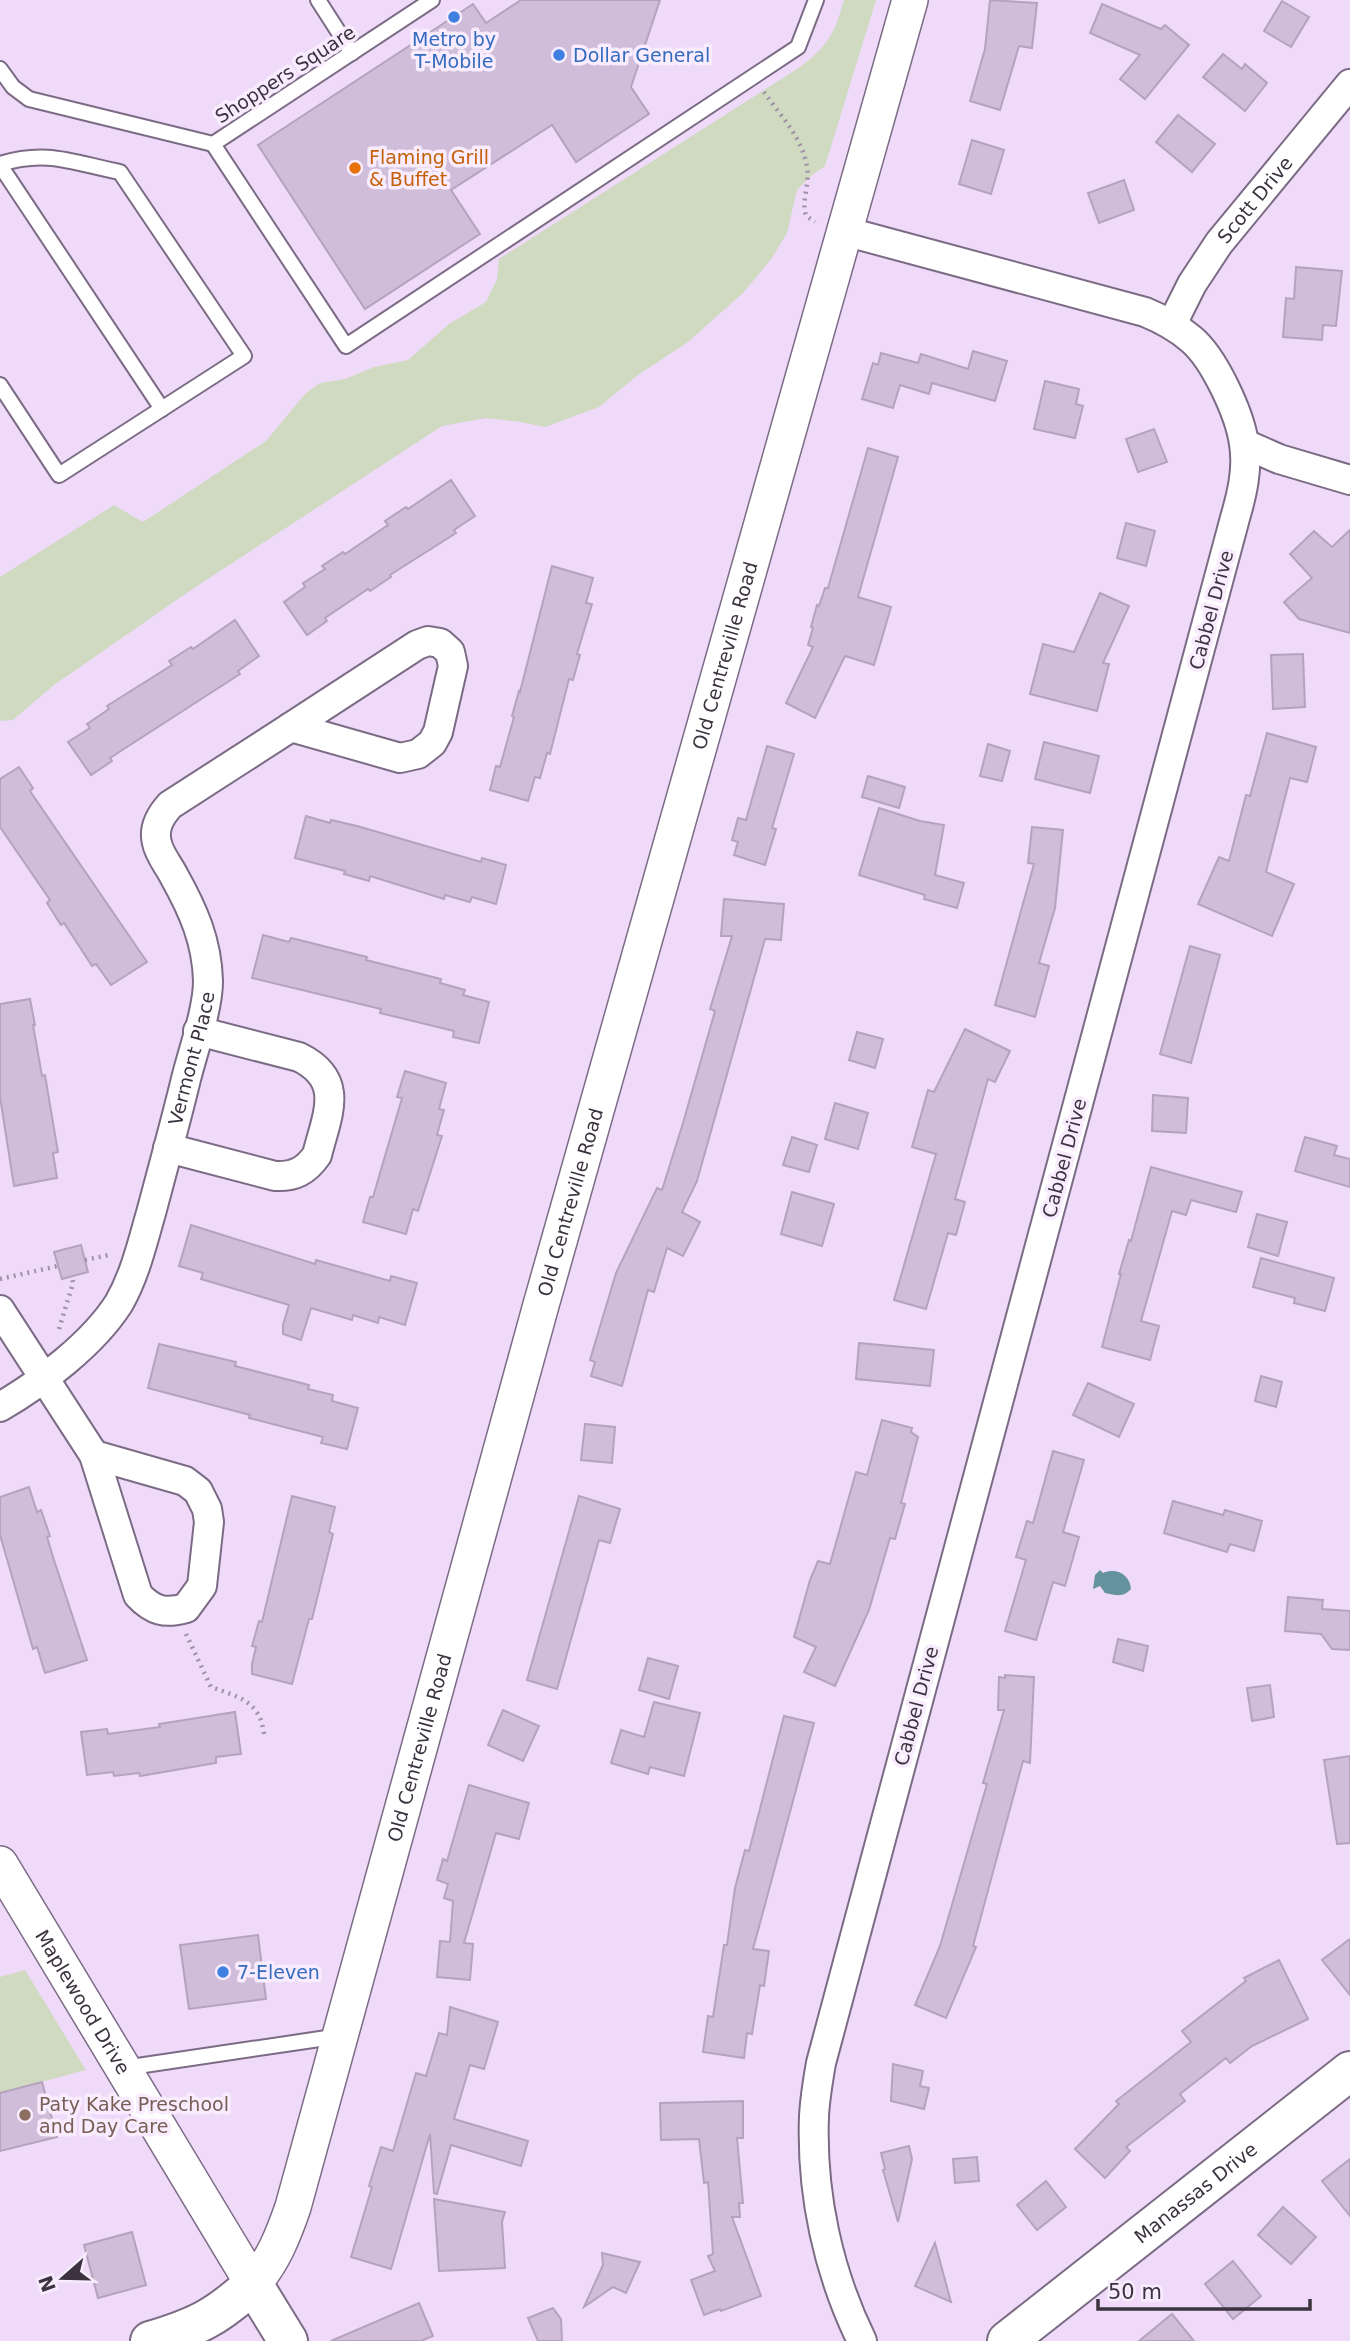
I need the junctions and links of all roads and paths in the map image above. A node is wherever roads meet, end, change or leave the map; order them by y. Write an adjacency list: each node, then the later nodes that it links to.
1 (318, 0): 5 (lane)
2 (432, 0): 5 (lane, Shoppers Square)
3 (816, 0): 7 (lane)
4 (910, 0): 11 (street, Old Centreville Road)
5 (352, 53): 9 (lane, Shoppers Square)
6 (0, 69): 9 (lane, Shoppers Square)
7 (753, 77): 9 (lane); 11 (path)
8 (1350, 84): 12 (street, Scott Drive)
9 (213, 144)
10 (0, 165): 14 (lane); 14 (lane)
11 (844, 231): 12 (street, Cabbel Drive); 29 (street, Old Centreville Road)
12 (1172, 324): 15 (street, Cabbel Drive)
13 (0, 385): 14 (lane)
14 (162, 409)
15 (1245, 444): 16 (street); 35 (street, Cabbel Drive)
16 (1350, 480)
17 (291, 727): 17 (street, Vermont Place); 18 (street, Vermont Place)
18 (198, 1031): 19 (street, Vermont Place); 19 (street)
19 (169, 1148): 23 (street, Vermont Place)
20 (58, 1266): 21 (path)
21 (0, 1279)
22 (0, 1310): 23 (street)
23 (45, 1377): 24 (street, Vermont Place); 25 (street)
24 (0, 1408)
25 (94, 1455): 26 (street); 26 (street)
26 (175, 1611): 27 (path)
27 (264, 1734)
28 (0, 1864): 30 (street, Maplewood Drive)
29 (340, 2036): 30 (lane); 32 (street, Old Centreville Road)
30 (123, 2068): 32 (street, Maplewood Drive)
31 (1350, 2071): 36 (main road, Manassas Drive)
32 (253, 2284): 33 (main road, Old Centreville Road); 34 (main road)
33 (150, 2341)
34 (288, 2341)
35 (862, 2341)
36 (1007, 2341)

